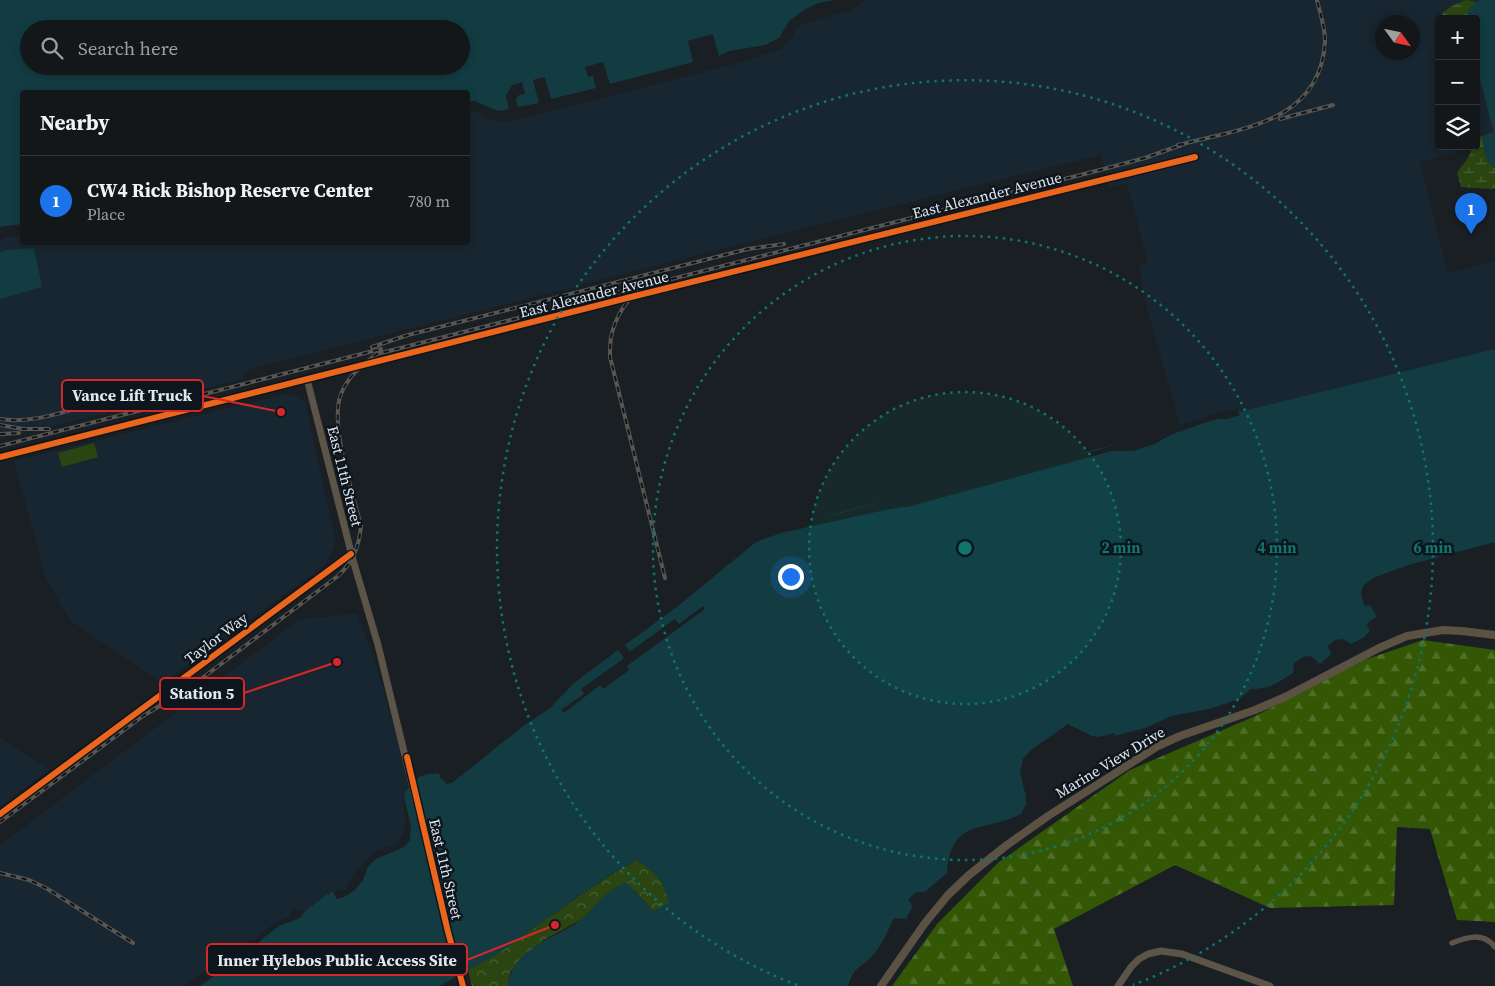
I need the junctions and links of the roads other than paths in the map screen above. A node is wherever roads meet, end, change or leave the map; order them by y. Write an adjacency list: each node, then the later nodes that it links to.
1 (1195, 157): 2 (street, East Alexander Avenue)
2 (307, 379): 3 (street, East Alexander Avenue); 4 (street, East 11th Street)
3 (0, 457)
4 (351, 554): 6 (street, Taylor Way); 9 (street, East 11th Street)
5 (1495, 635): 10 (main road, Marine View Drive)
6 (0, 814)
7 (1452, 943): 8 (street)
8 (1495, 946)
9 (463, 986)
10 (881, 986)
11 (1118, 986): 12 (street)
12 (1270, 986)

